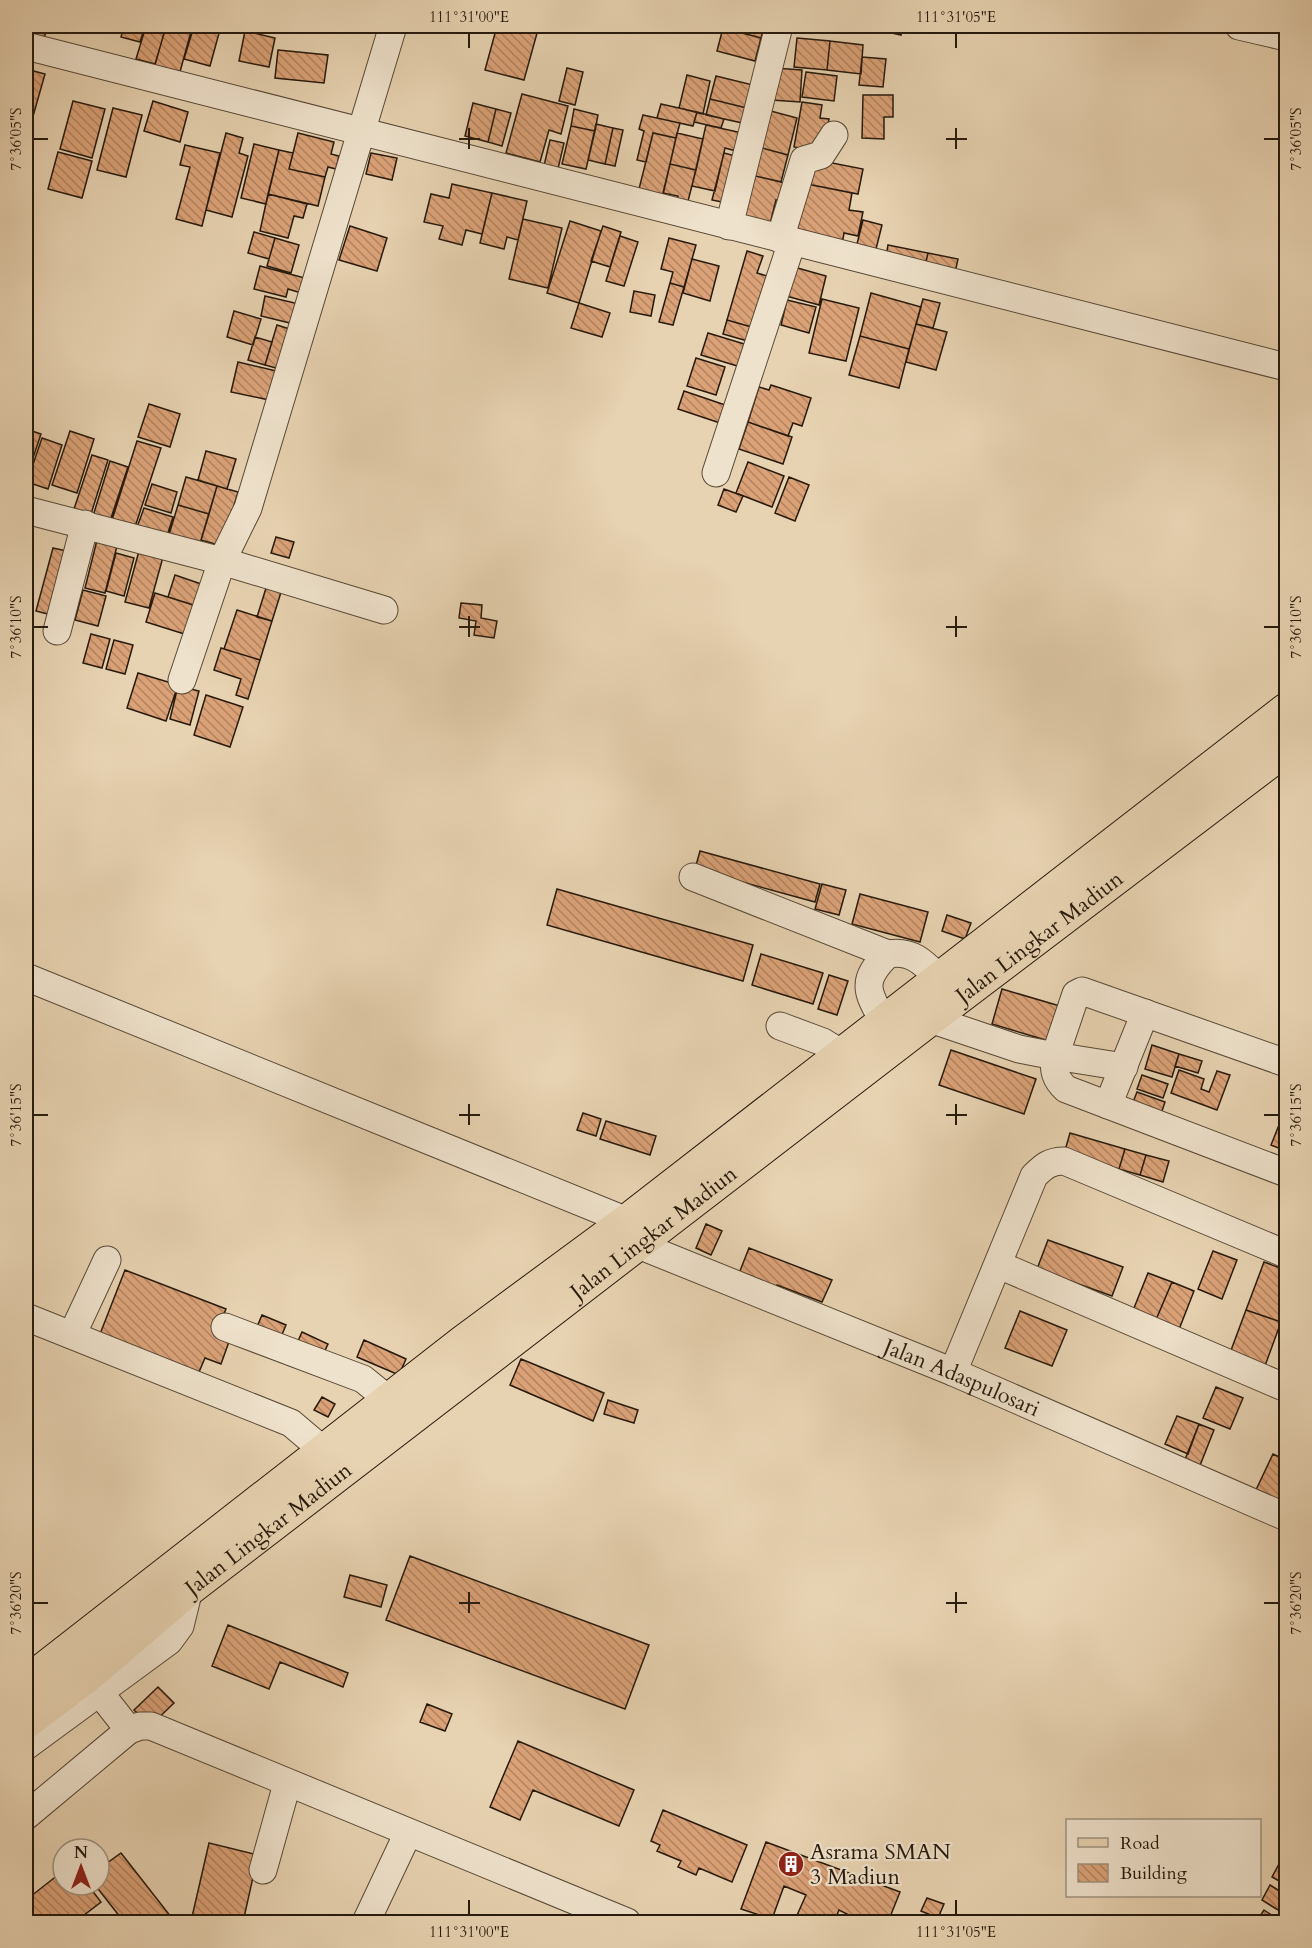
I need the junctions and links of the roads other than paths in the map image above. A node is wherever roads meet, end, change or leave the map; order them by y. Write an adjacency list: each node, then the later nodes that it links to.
1 (393, 26): 6 (street)
2 (779, 26): 8 (street)
3 (1239, 26): 4 (street)
4 (1287, 37)
5 (26, 46): 6 (street)
6 (362, 132): 8 (street); 14 (street)
7 (834, 135): 9 (street)
8 (729, 226): 9 (street)
9 (786, 241): 10 (street); 11 (street)
10 (1287, 367)
11 (716, 473)
12 (26, 510): 13 (street)
13 (85, 524): 14 (street); 16 (street)
14 (222, 561): 15 (street); 17 (street)
15 (384, 610)
16 (57, 631)
17 (182, 680)
18 (1287, 710): 23 (main road, Jalan Lingkar Madiun)
19 (1287, 749): 25 (main road, Jalan Lingkar Madiun)
20 (693, 877): 21 (street)
21 (888, 954): 23 (street); 26 (street)
22 (26, 977): 34 (street, Jalan Adaspulosari)
23 (938, 977): 26 (main road, Jalan Lingkar Madiun)
24 (1145, 1013): 29 (street); 30 (street); 31 (street)
25 (930, 1019): 29 (street); 34 (main road, Jalan Lingkar Madiun)
26 (884, 1020): 28 (main road, Jalan Lingkar Madiun)
27 (780, 1026): 28 (street)
28 (841, 1053): 34 (main road, Jalan Lingkar Madiun)
29 (1055, 1056): 31 (street); 32 (street)
30 (1287, 1063)
31 (1124, 1067): 32 (street)
32 (1108, 1105): 33 (street)
33 (1287, 1173)
34 (632, 1232): 41 (street, Jalan Adaspulosari); 43 (main road, Jalan Lingkar Madiun); 47 (main road, Jalan Lingkar Madiun)
35 (1287, 1254): 37 (street)
36 (107, 1260): 40 (street)
37 (999, 1265): 41 (street); 42 (street)
38 (26, 1317): 40 (street)
39 (225, 1327): 43 (street)
40 (72, 1335): 44 (street)
41 (953, 1372): 45 (street, Jalan Adaspulosari)
42 (1285, 1381)
43 (388, 1400): 44 (main road, Jalan Lingkar Madiun)
44 (324, 1451): 46 (main road, Jalan Lingkar Madiun)
45 (1287, 1517)
46 (26, 1683)
47 (92, 1684): 48 (main road, Jalan Lingkar Madiun); 49 (street); 50 (street)
48 (26, 1722)
49 (129, 1730): 51 (street); 52 (street)
50 (26, 1746)
51 (287, 1784): 53 (street); 54 (street)
52 (26, 1816)
53 (408, 1833): 55 (street); 56 (street)
54 (263, 1870)
55 (623, 1922)
56 (366, 1923)

